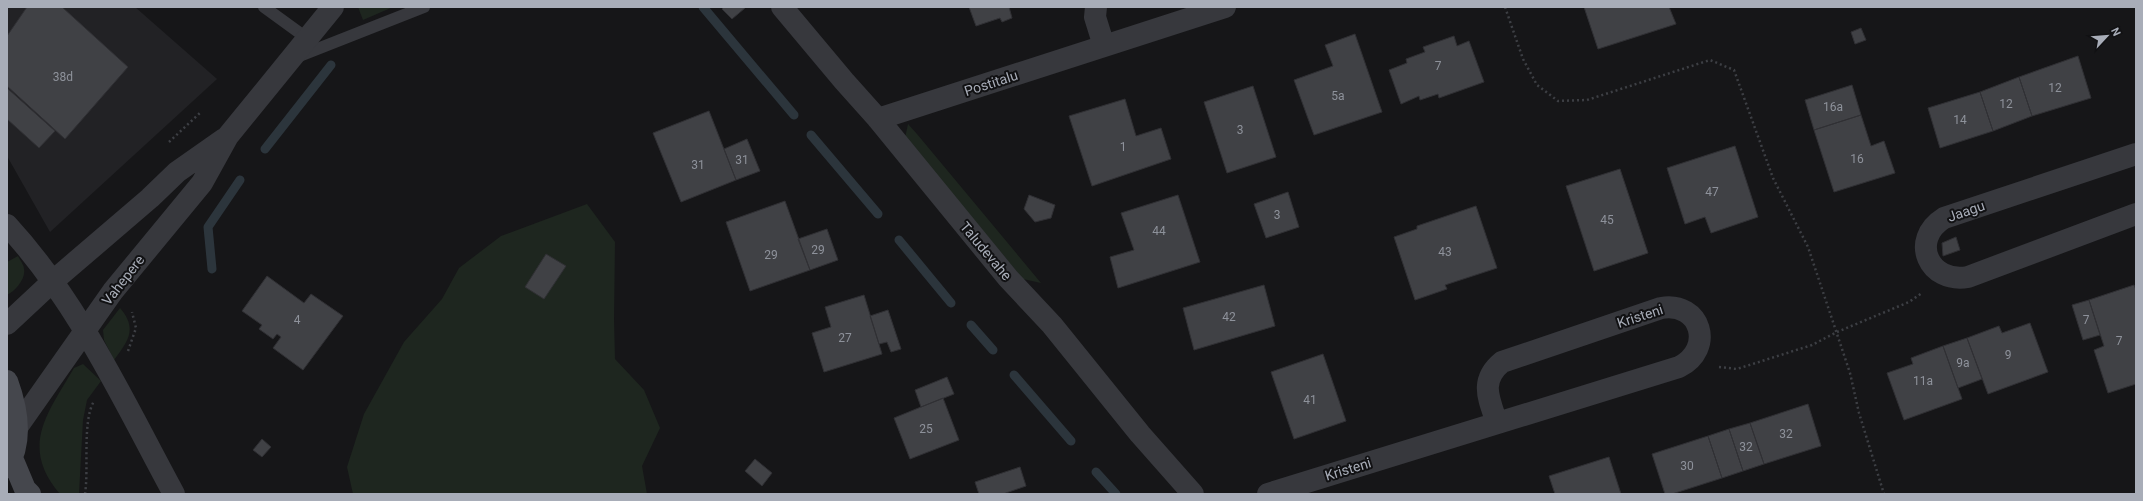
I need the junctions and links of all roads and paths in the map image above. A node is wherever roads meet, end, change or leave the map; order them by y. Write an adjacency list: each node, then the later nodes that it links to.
1 (264, 7): 8 (lane)
2 (333, 7): 8 (street, Vahepere)
3 (424, 7): 10 (lane)
4 (782, 7): 12 (street, Taludevahe)
5 (1096, 7): 9 (street)
6 (1225, 7): 9 (street, Postitalu)
7 (1506, 7): 22 (path)
8 (308, 39): 10 (street, Vahepere)
9 (1104, 46): 12 (street, Postitalu)
10 (292, 59): 13 (street, Vahepere)
11 (201, 112): 14 (path)
12 (878, 119): 32 (street, Taludevahe)
13 (228, 136): 19 (street, Vahepere); 21 (street, Vahepere)
14 (167, 143)
15 (2136, 154): 18 (street, Jaagu)
16 (2136, 214): 18 (street)
17 (7, 225): 19 (street)
18 (1948, 277): 22 (path)
19 (52, 282): 20 (street, Vahepere); 21 (street)
20 (7, 324)
21 (85, 330): 27 (street, Vahepere); 31 (street)
22 (1837, 332): 23 (path); 34 (path)
23 (1688, 363): 26 (street, Kristeni); 26 (street, Kristeni)
24 (7, 381): 27 (street)
25 (96, 398): 30 (path)
26 (1496, 423): 33 (street, Kristeni)
27 (18, 426): 28 (street)
28 (10, 462): 29 (street)
29 (30, 494)
30 (85, 494)
31 (174, 494)
32 (1193, 494)
33 (1268, 494)
34 (1884, 494)

